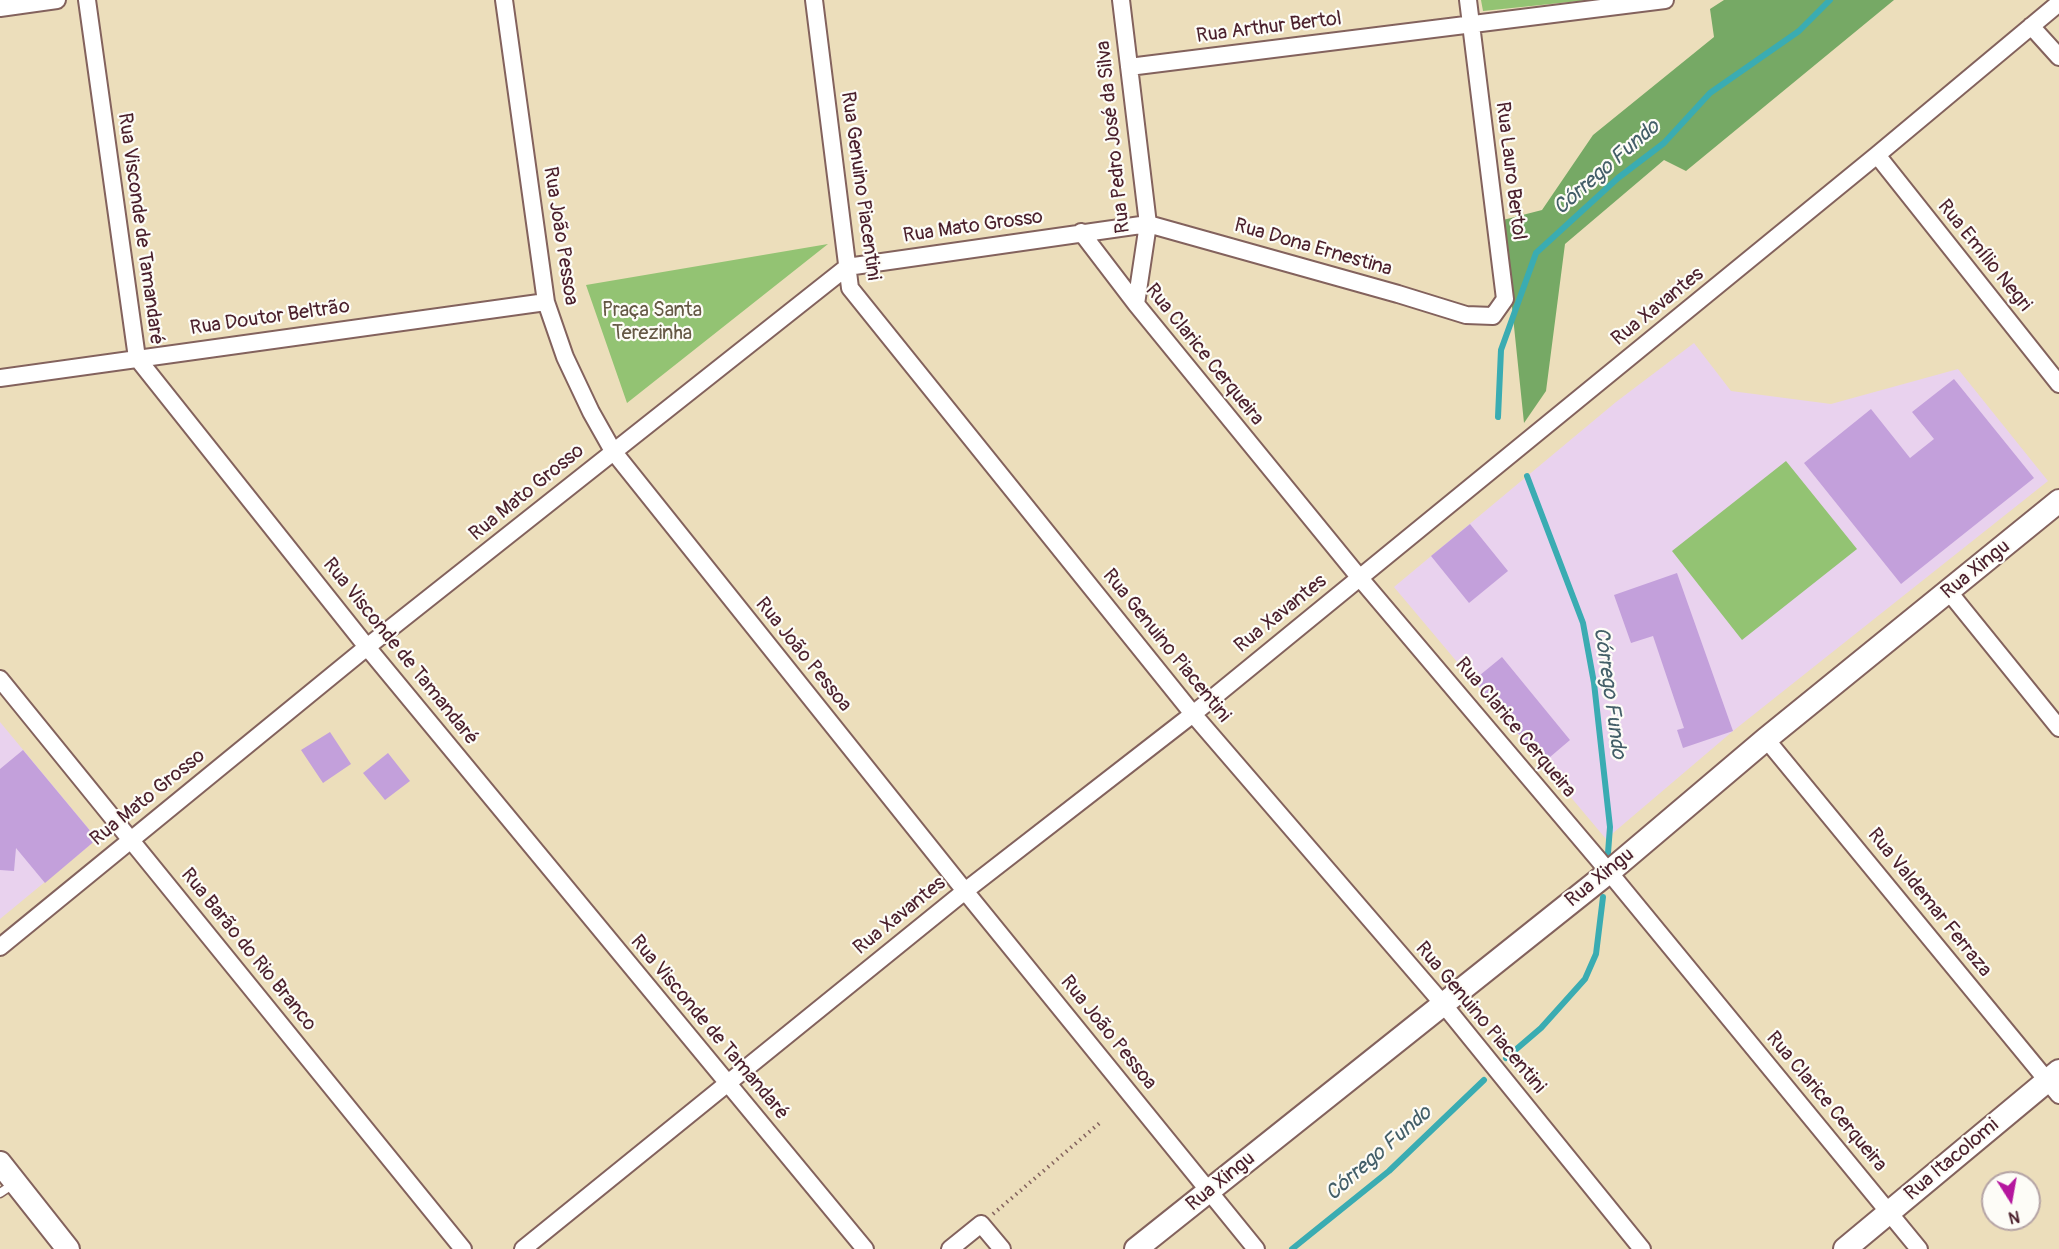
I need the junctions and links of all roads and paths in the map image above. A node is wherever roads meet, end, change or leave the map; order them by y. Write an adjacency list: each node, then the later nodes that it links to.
1 (57, 0): 9 (street)
2 (87, 0): 21 (street, Rua Visconde de Tamandaré)
3 (504, 0): 18 (street, Rua João Pessoa)
4 (814, 0): 17 (street, Rua Genuino Piacentini)
5 (1121, 0): 13 (street, Rua Pedro José da Silva)
6 (1468, 0): 10 (street, Rua Lauro Bertol)
7 (1665, 0): 10 (street, Rua Arthur Bertol)
8 (2059, 3): 11 (street, Rua Xavantes)
9 (0, 9)
10 (1471, 24): 13 (street, Rua Arthur Bertol); 20 (street, Rua Lauro Bertol)
11 (2031, 26): 12 (street); 14 (street, Rua Xavantes)
12 (2059, 57)
13 (1129, 67): 15 (street, Rua Pedro José da Silva)
14 (1876, 155): 23 (street, Rua Emílio Negri); 26 (street, Rua Xavantes)
15 (1148, 224): 16 (street, Rua Mato Grosso); 19 (street, Rua Pedro José da Silva); 20 (street, Rua Dona Ernestina)
16 (1081, 232): 17 (street, Rua Mato Grosso); 19 (street, Rua Clarice Cerqueira)
17 (847, 267): 24 (street, Rua Mato Grosso); 30 (street, Rua Genuino Piacentini)
18 (546, 302): 21 (street, Rua Doutor Beltrão); 24 (street, Rua João Pessoa)
19 (1136, 304): 26 (street, Rua Clarice Cerqueira)
20 (1466, 315)
21 (137, 358): 22 (street, Rua Doutor Beltrão); 28 (street, Rua Visconde de Tamandaré)
22 (0, 378)
23 (2059, 384)
24 (613, 451): 28 (street, Rua Mato Grosso); 35 (street, Rua João Pessoa)
25 (2059, 501): 27 (street, Rua Xingu)
26 (1359, 577): 30 (street, Rua Xavantes); 34 (street, Rua Clarice Cerqueira)
27 (1949, 592): 31 (street); 32 (street, Rua Xingu)
28 (368, 647): 33 (street, Rua Mato Grosso); 39 (street, Rua Visconde de Tamandaré)
29 (0, 679): 33 (street, Rua Barão do Rio Branco)
30 (1193, 714): 35 (street, Rua Xavantes); 37 (street, Rua Genuino Piacentini)
31 (2059, 728)
32 (1766, 739): 34 (street, Rua Xingu); 38 (street, Rua Valdemar Ferraza)
33 (131, 839): 36 (street, Rua Mato Grosso); 47 (street, Rua Barão do Rio Branco)
34 (1609, 872): 37 (street, Rua Xingu); 44 (street, Rua Clarice Cerqueira)
35 (965, 891): 39 (street, Rua Xavantes); 43 (street, Rua João Pessoa)
36 (0, 947)
37 (1444, 1005): 43 (street, Rua Xingu); 54 (street, Rua Genuino Piacentini)
38 (2055, 1082): 44 (street, Rua Itacolomi)
39 (727, 1083): 48 (street, Rua Xavantes); 49 (street, Rua Visconde de Tamandaré)
40 (1102, 1121): 45 (path)
41 (0, 1163): 42 (street)
42 (8, 1187): 46 (street)
43 (1209, 1191): 52 (street, Rua Xingu); 53 (street, Rua João Pessoa)
44 (1890, 1212): 55 (street, Rua Itacolomi); 56 (street, Rua Clarice Cerqueira)
45 (981, 1224): 50 (street); 51 (street)
46 (68, 1249)
47 (463, 1249)
48 (523, 1249)
49 (865, 1249)
50 (950, 1249)
51 (1002, 1249)
52 (1136, 1249)
53 (1256, 1249)
54 (1642, 1249)
55 (1845, 1249)
56 (1919, 1249)

